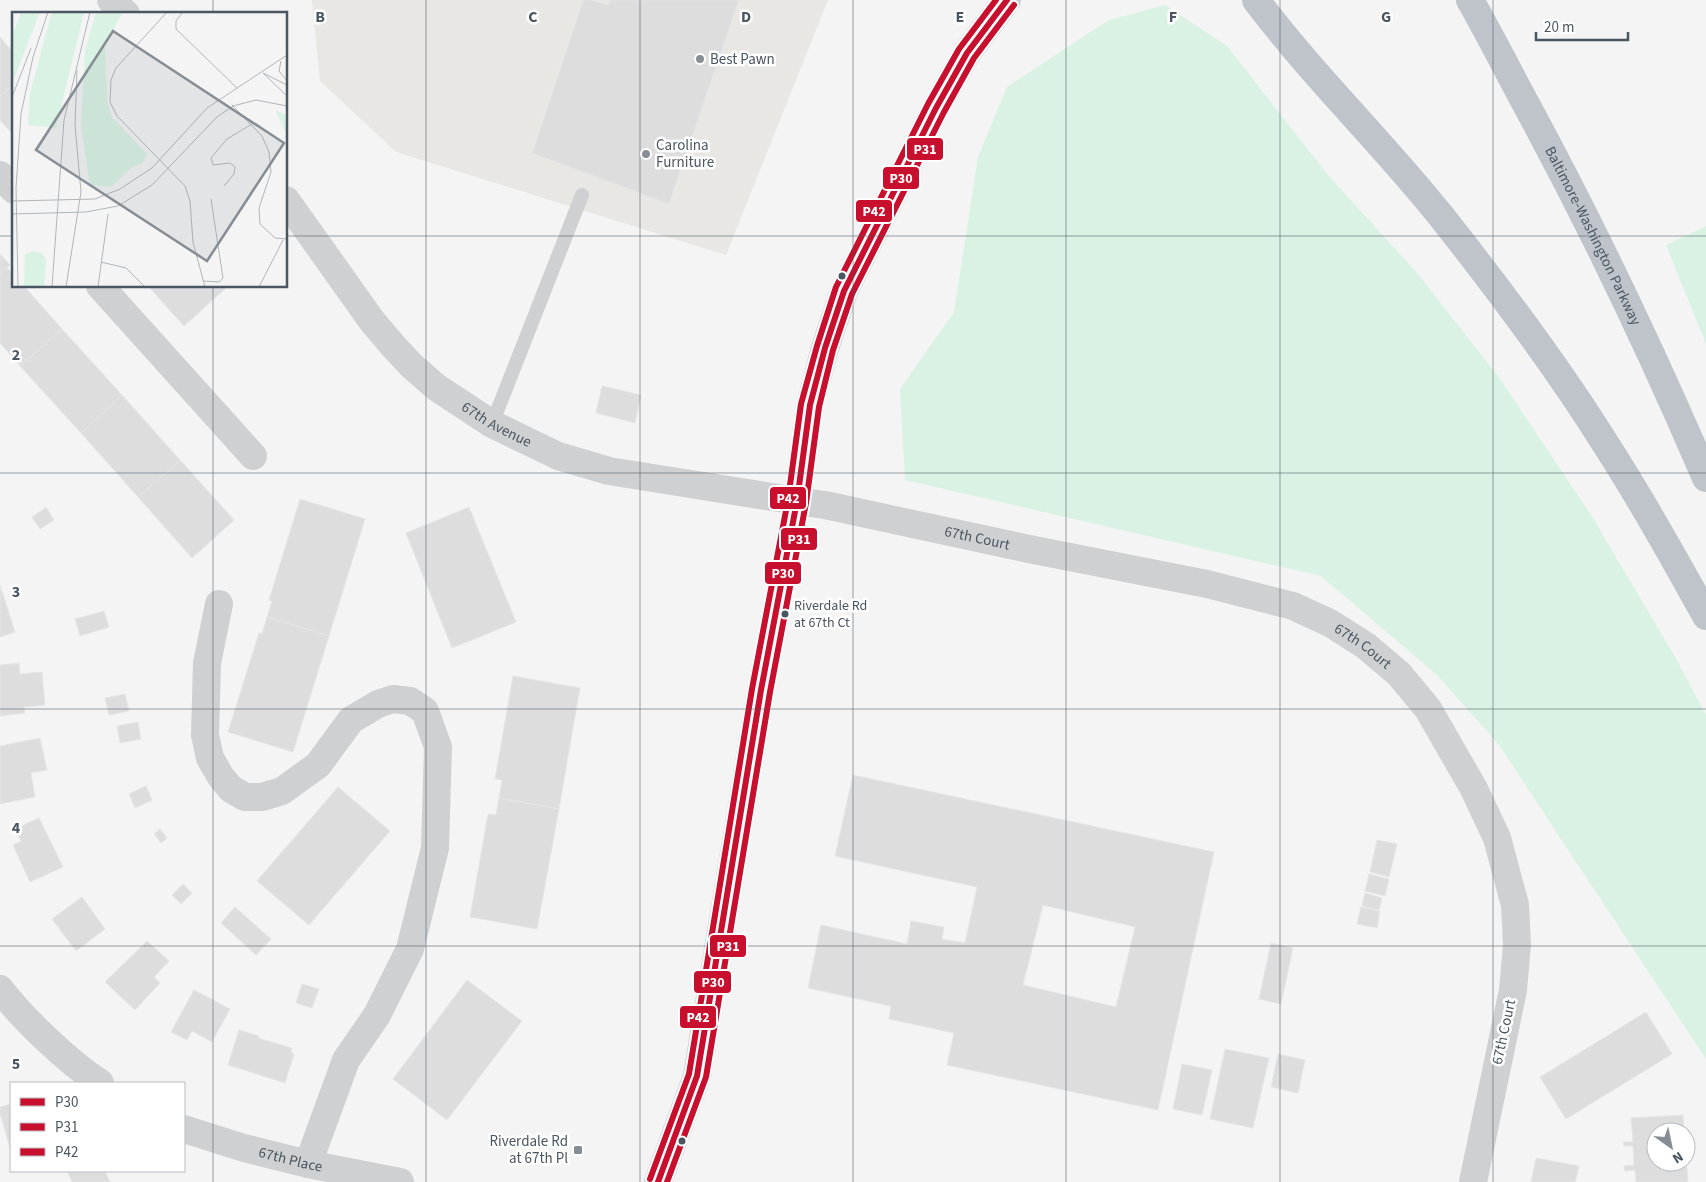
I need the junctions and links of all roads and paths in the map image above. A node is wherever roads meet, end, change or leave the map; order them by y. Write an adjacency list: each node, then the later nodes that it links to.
1 (111, 0): 5 (street)
2 (1006, 0): 14 (main road)
3 (1256, 0): 16 (highway)
4 (1470, 0): 13 (highway, Baltimore-Washington Parkway)
5 (124, 12)
6 (0, 175): 7 (street)
7 (12, 188)
8 (582, 195): 11 (lane)
9 (288, 203): 11 (street, 67th Avenue)
10 (102, 288): 12 (street)
11 (492, 424): 14 (street, 67th Avenue)
12 (253, 456)
13 (1706, 478)
14 (797, 501): 22 (main road); 23 (street, 67th Court)
15 (219, 604): 20 (street)
16 (1706, 616)
17 (0, 988): 18 (street)
18 (99, 1082)
19 (185, 1129): 20 (street, 67th Place)
20 (308, 1164): 21 (street, 67th Place)
21 (400, 1182)
22 (658, 1182)
23 (1473, 1182)

